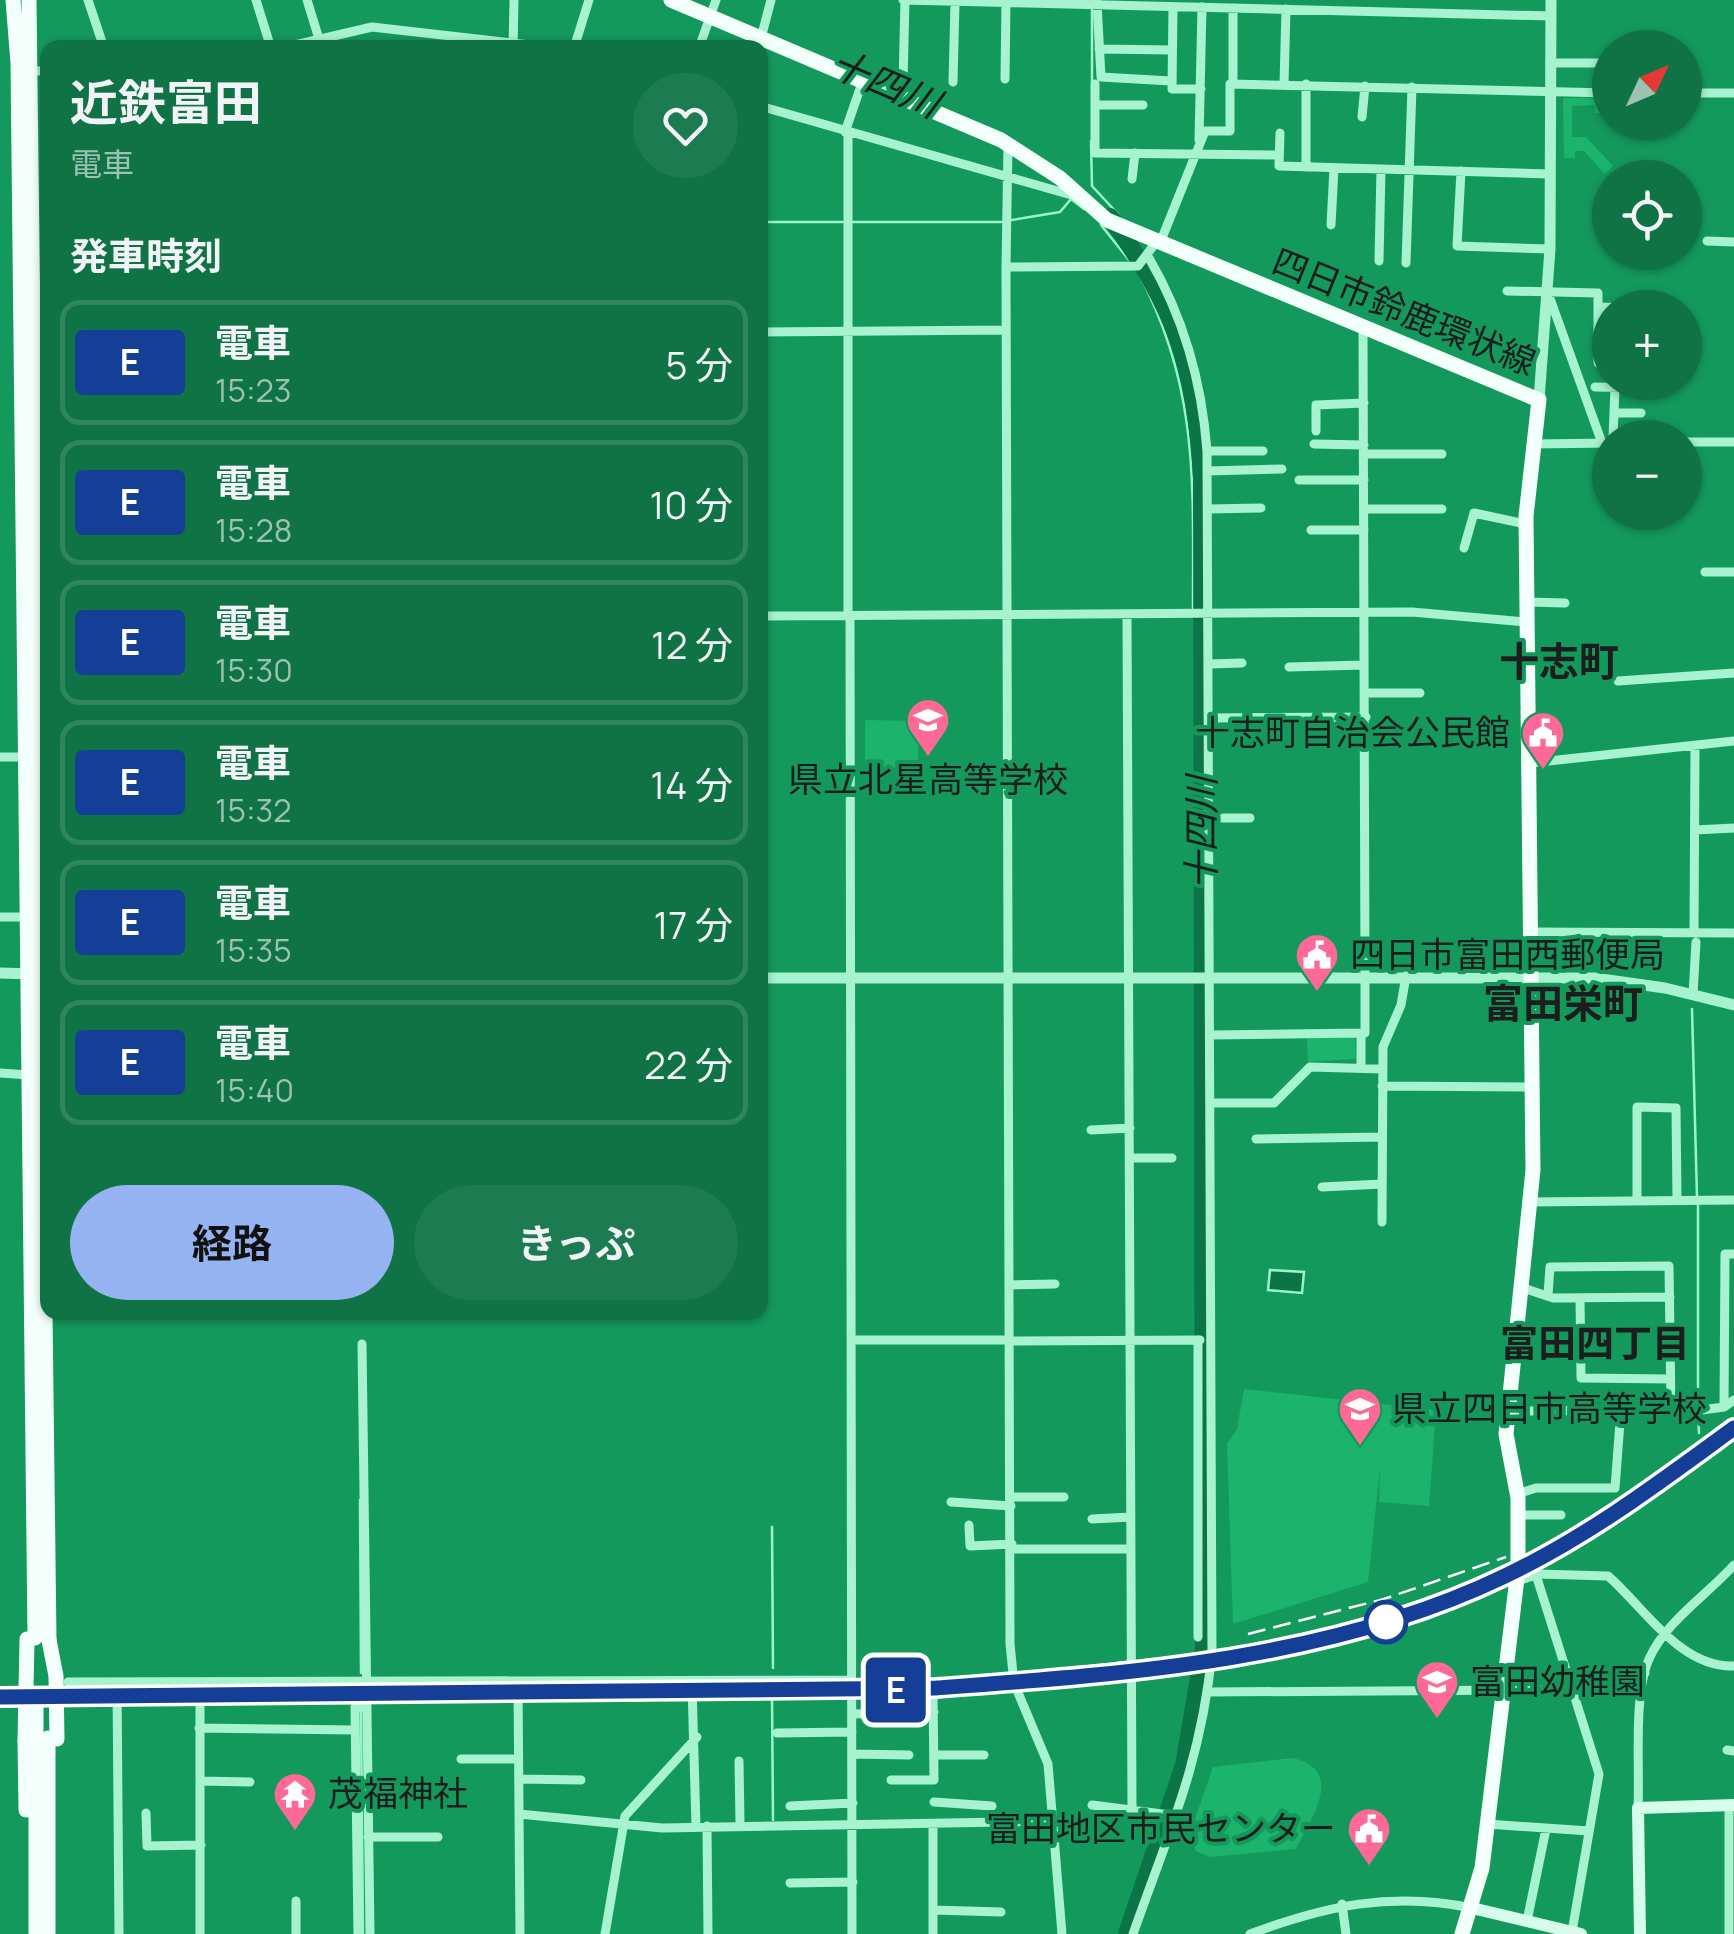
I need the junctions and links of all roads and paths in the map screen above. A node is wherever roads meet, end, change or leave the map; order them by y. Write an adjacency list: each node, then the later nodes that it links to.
1 (12, 0): 149 (main road)
2 (29, 0): 42 (main road)
3 (88, 0): 31 (street)
4 (256, 0): 32 (street)
5 (307, 0): 30 (street)
6 (514, 0): 35 (street)
7 (590, 0): 36 (street)
8 (671, 0): 25 (main road, 四日市鈴鹿環状線)
9 (771, 0): 29 (street)
10 (904, 0): 14 (street); 54 (street)
11 (1392, 0): 26 (street)
12 (1438, 0): 27 (street)
13 (1552, 0): 28 (street)
14 (956, 2): 15 (street); 45 (street)
15 (1006, 2): 16 (street); 43 (street)
16 (1058, 2): 17 (street)
17 (1094, 4): 18 (street); 38 (street)
18 (1133, 4): 19 (street)
19 (1177, 5): 22 (street); 39 (street)
20 (1340, 5): 21 (street); 24 (street)
21 (1367, 6): 26 (street)
22 (1202, 8): 23 (street); 53 (street)
23 (1233, 8): 24 (street); 48 (street)
24 (1286, 9): 49 (street)
25 (713, 10): 29 (main road, 四日市鈴鹿環状線); 37 (street)
26 (1393, 12): 27 (street)
27 (1436, 13): 28 (street)
28 (1551, 16): 40 (street)
29 (762, 34): 44 (main road, 四日市鈴鹿環状線)
30 (319, 39): 33 (street); 34 (street)
31 (101, 40)
32 (268, 40)
33 (315, 40)
34 (480, 40)
35 (513, 40)
36 (577, 40)
37 (702, 40)
38 (1099, 49): 39 (street); 46 (street)
39 (1172, 50): 46 (street)
40 (1550, 63): 41 (street); 55 (street)
41 (1592, 63)
42 (40, 71)
43 (1004, 78)
44 (863, 80): 54 (main road, 四日市鈴鹿環状線); 64 (street)
45 (953, 82)
46 (1170, 82): 53 (street)
47 (1096, 84): 60 (street)
48 (1233, 84): 49 (street); 63 (street)
49 (1284, 84): 50 (street)
50 (1306, 84): 51 (street); 71 (street)
51 (1365, 86): 52 (street); 62 (street)
52 (1412, 87): 55 (street); 74 (street)
53 (1201, 88): 68 (street)
54 (900, 91): 66 (main road, 四日市鈴鹿環状線)
55 (1549, 93): 56 (street); 76 (street)
56 (1592, 93)
57 (1702, 93): 58 (street)
58 (1734, 93)
59 (1143, 104): 60 (street)
60 (1096, 105): 67 (street)
61 (768, 108): 64 (street)
62 (1362, 116)
63 (1230, 131): 68 (street); 69 (street)
64 (847, 132): 77 (street); 94 (street)
65 (1280, 133): 70 (street)
66 (1008, 144): 77 (street); 79 (main road, 四日市鈴鹿環状線)
67 (1135, 153): 68 (street); 78 (street)
68 (1198, 153): 69 (street); 82 (street)
69 (1230, 155): 70 (street)
70 (1279, 156): 71 (street)
71 (1306, 167): 72 (street)
72 (1334, 168): 73 (street); 80 (street)
73 (1380, 169): 74 (street); 86 (street)
74 (1408, 170): 75 (street); 87 (street)
75 (1460, 171): 76 (street); 84 (street)
76 (1550, 174): 84 (street)
77 (1005, 177): 79 (street); 88 (street)
78 (1132, 179)
79 (1080, 195): 82 (main road, 四日市鈴鹿環状線)
80 (1332, 226)
81 (1707, 241): 83 (street)
82 (1159, 242): 85 (street); 92 (main road, 四日市鈴鹿環状線)
83 (1734, 242)
84 (1550, 249): 91 (street)
85 (1149, 258): 88 (street); 110 (street)
86 (1379, 261)
87 (1406, 263)
88 (1006, 268): 93 (street)
89 (1507, 291): 91 (street)
90 (1592, 292): 91 (street)
91 (1548, 293): 96 (street); 101 (street)
92 (1363, 328): 96 (main road, 四日市鈴鹿環状線); 98 (street)
93 (1006, 330): 94 (street); 132 (street)
94 (847, 331): 95 (street); 134 (street)
95 (768, 332)
96 (1538, 400): 108 (main road, 四日市鈴鹿環状線)
97 (1614, 400): 100 (street)
98 (1364, 404): 103 (street); 109 (street)
99 (1641, 413): 100 (street)
100 (1614, 414): 102 (street)
101 (1599, 420)
102 (1613, 420)
103 (1316, 431)
104 (1592, 442): 108 (street)
105 (1702, 442): 106 (street)
106 (1734, 442)
107 (1314, 444): 109 (street)
108 (1534, 444): 121 (main road, 四日市鈴鹿環状線)
109 (1364, 450): 112 (street); 116 (street)
110 (1206, 451): 111 (street); 114 (street)
111 (1263, 451)
112 (1442, 454)
113 (1282, 469): 114 (street)
114 (1207, 470): 118 (street)
115 (1299, 480): 116 (street)
116 (1364, 480): 119 (street)
117 (1261, 508): 118 (street)
118 (1208, 509): 131 (street)
119 (1364, 509): 120 (street); 123 (street)
120 (1442, 509)
121 (1526, 524): 124 (street); 127 (main road, 四日市鈴鹿環状線)
122 (1312, 530): 123 (street)
123 (1364, 530): 129 (street)
124 (1464, 548)
125 (1705, 572): 126 (street)
126 (1734, 572)
127 (1527, 602): 128 (street); 135 (main road, 四日市鈴鹿環状線)
128 (1565, 603)
129 (1364, 613): 131 (street); 135 (street); 138 (street)
130 (1126, 614): 131 (street); 132 (street); 169 (street)
131 (1205, 614): 137 (street)
132 (1008, 615): 134 (street); 168 (street)
133 (768, 616): 134 (street)
134 (849, 616): 167 (street)
135 (1527, 622): 150 (main road, 四日市鈴鹿環状線)
136 (1242, 663): 137 (street)
137 (1209, 664): 145 (street)
138 (1364, 666): 139 (street); 142 (street)
139 (1289, 667)
140 (1734, 673): 141 (street)
141 (1618, 680)
142 (1365, 692): 143 (street); 144 (street)
143 (1420, 692)
144 (1366, 717): 145 (street); 165 (street)
145 (1209, 718): 151 (street)
146 (1734, 741): 147 (street)
147 (1695, 748): 150 (street); 154 (street)
148 (0, 757): 149 (street)
149 (26, 757): 155 (main road)
150 (1530, 763): 158 (main road, 四日市鈴鹿環状線)
151 (1209, 818): 152 (street); 170 (street)
152 (1250, 818)
153 (1734, 828): 154 (street)
154 (1695, 830): 157 (street)
155 (30, 916): 156 (street); 162 (main road)
156 (0, 917)
157 (1694, 931): 158 (street); 159 (street)
158 (1530, 932): 164 (main road, 四日市鈴鹿環状線)
159 (1734, 932)
160 (1696, 942): 171 (street)
161 (0, 974): 162 (street)
162 (40, 974): 178 (main road); 231 (main road)
163 (1406, 976): 164 (street); 165 (street); 176 (street)
164 (1530, 976): 171 (street); 180 (main road, 四日市鈴鹿環状線)
165 (1365, 977): 170 (street); 173 (street)
166 (768, 978): 167 (street)
167 (850, 978): 168 (street); 203 (street)
168 (1009, 978): 169 (street); 197 (street)
169 (1128, 978): 170 (street); 182 (street)
170 (1209, 978): 174 (street)
171 (1693, 994): 172 (street)
172 (1734, 1005)
173 (1360, 1033): 174 (street); 175 (street)
174 (1210, 1035): 181 (street)
175 (1361, 1067): 176 (street); 181 (street)
176 (1383, 1068): 179 (street)
177 (0, 1073): 178 (street)
178 (29, 1075): 231 (main road)
179 (1382, 1086): 180 (street); 184 (street)
180 (1534, 1087): 193 (main road, 四日市鈴鹿環状線)
181 (1211, 1103): 206 (street)
182 (1130, 1128): 183 (street); 186 (street)
183 (1091, 1130)
184 (1382, 1137): 185 (street); 188 (street)
185 (1256, 1139)
186 (1130, 1158): 187 (street); 205 (street)
187 (1172, 1158)
188 (1382, 1184): 189 (street); 194 (street)
189 (1322, 1187)
190 (1677, 1200): 191 (street); 192 (street); 192 (street)
191 (1734, 1200)
192 (1637, 1201): 193 (street)
193 (1529, 1202): 198 (main road, 四日市鈴鹿環状線)
194 (1382, 1222)
195 (1734, 1254): 202 (street)
196 (1054, 1284): 197 (street)
197 (1010, 1285): 204 (street)
198 (1518, 1286): 199 (street); 214 (main road, 四日市鈴鹿環状線)
199 (1548, 1296): 200 (street); 201 (street)
200 (1670, 1297): 201 (street); 209 (street)
201 (1580, 1298): 209 (street)
202 (1729, 1303): 208 (street)
203 (852, 1340): 204 (street); 235 (street)
204 (1011, 1340): 205 (street); 217 (street)
205 (1131, 1340): 206 (street); 221 (street)
206 (1205, 1340): 230 (street); 243 (street)
207 (362, 1344): 234 (street)
208 (1729, 1349): 211 (street)
209 (1670, 1380): 213 (street)
210 (1734, 1400): 211 (street)
211 (1724, 1408): 213 (street)
212 (1621, 1409): 213 (street); 214 (street); 215 (street)
213 (1670, 1410)
214 (1507, 1411): 215 (main road, 四日市鈴鹿環状線)
215 (1517, 1494): 219 (main road, 四日市鈴鹿環状線)
216 (1064, 1497): 217 (street)
217 (1010, 1501): 218 (street); 224 (street)
218 (951, 1502)
219 (1519, 1515): 220 (street); 228 (main road, 四日市鈴鹿環状線)
220 (1562, 1515)
221 (1131, 1517): 222 (street); 225 (street)
222 (1092, 1519)
223 (969, 1525): 224 (street)
224 (1012, 1546): 225 (street); 276 (street)
225 (1130, 1549): 272 (street)
226 (1734, 1565): 229 (street)
227 (1536, 1575): 228 (street); 229 (street); 240 (street)
228 (1515, 1582): 242 (main road, 四日市鈴鹿環状線)
229 (1666, 1634): 232 (street); 233 (street)
230 (1198, 1638)
231 (37, 1639): 253 (main road, bridge)
232 (1734, 1666)
233 (1645, 1673): 240 (street); 271 (street)
234 (365, 1678): 235 (street); 237 (street); 245 (street)
235 (852, 1680): 247 (street)
236 (68, 1682): 237 (street)
237 (117, 1682): 301 (street)
238 (692, 1686): 252 (street)
239 (518, 1687): 258 (street)
240 (1572, 1687): 242 (street); 284 (street)
241 (200, 1688): 248 (street)
242 (1504, 1690): 243 (street); 279 (main road, 四日市鈴鹿環状線)
243 (1208, 1692): 275 (street)
244 (934, 1694): 246 (street)
245 (363, 1707): 249 (street); 286 (street)
246 (934, 1712): 247 (street); 255 (street)
247 (852, 1714): 250 (street)
248 (199, 1728): 249 (street); 264 (street)
249 (355, 1730): 304 (street)
250 (852, 1732): 251 (street); 254 (street)
251 (778, 1733)
252 (696, 1737): 280 (street); 281 (street)
253 (42, 1739): 288 (main road); 299 (main road); 300 (main road)
254 (853, 1754): 256 (street); 266 (street)
255 (934, 1754): 257 (street); 263 (street)
256 (908, 1755)
257 (984, 1755)
258 (518, 1758): 259 (street); 261 (street)
259 (462, 1759)
260 (740, 1760): 277 (street)
261 (518, 1779): 262 (street); 274 (street)
262 (581, 1780)
263 (891, 1780)
264 (200, 1781): 265 (street); 287 (street)
265 (250, 1782)
266 (853, 1803): 268 (street); 282 (street)
267 (1092, 1805): 272 (street)
268 (790, 1806)
269 (992, 1806): 278 (street)
270 (1732, 1806): 271 (main road); 297 (street)
271 (1638, 1808): 316 (main road)
272 (1132, 1810): 275 (street)
273 (146, 1813): 287 (street)
274 (519, 1814): 280 (street); 306 (street)
275 (1173, 1814): 312 (street)
276 (1054, 1821): 278 (street); 311 (street)
277 (740, 1824): 281 (street); 282 (street)
278 (934, 1824): 282 (street); 294 (street)
279 (1487, 1824): 283 (street); 293 (main road, 四日市鈴鹿環状線)
280 (622, 1826): 281 (street); 307 (street)
281 (702, 1826): 308 (street)
282 (854, 1826): 289 (street)
283 (1546, 1828): 284 (street); 296 (street)
284 (1589, 1832): 298 (street)
285 (438, 1836): 286 (street)
286 (368, 1837): 305 (street)
287 (201, 1846): 302 (street)
288 (42, 1876): 299 (main road); 300 (main road)
289 (853, 1882): 290 (street); 309 (street)
290 (790, 1883)
291 (296, 1900): 303 (street)
292 (1342, 1904): 293 (street); 313 (street); 314 (street)
293 (1472, 1908): 296 (main road); 315 (main road, 四日市鈴鹿環状線)
294 (933, 1910): 295 (street); 310 (street)
295 (1001, 1912)
296 (1528, 1922): 298 (main road)
297 (1731, 1928)
298 (1573, 1933)
299 (34, 1934)
300 (50, 1934)
301 (120, 1934)
302 (200, 1934)
303 (296, 1934)
304 (358, 1934)
305 (370, 1934)
306 (520, 1934)
307 (605, 1934)
308 (708, 1934)
309 (852, 1934)
310 (933, 1934)
311 (1062, 1934)
312 (1133, 1934)
313 (1250, 1934)
314 (1346, 1934)
315 (1462, 1934)
316 (1640, 1934)

